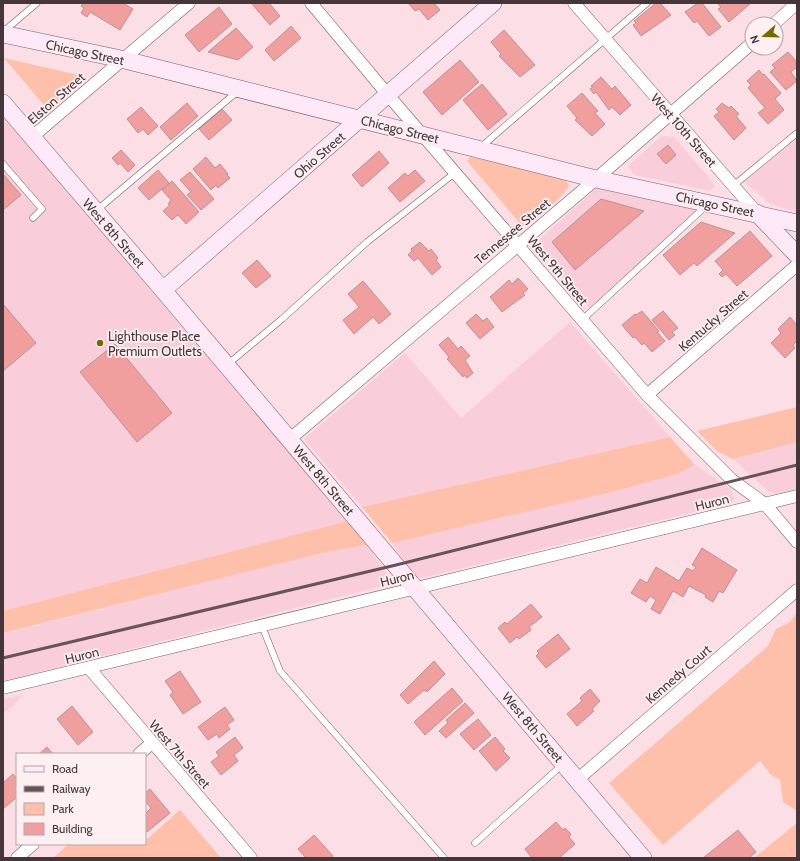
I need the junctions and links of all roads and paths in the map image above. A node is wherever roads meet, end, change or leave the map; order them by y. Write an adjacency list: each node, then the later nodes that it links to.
1 (37, 3): 9 (lane)
2 (189, 3): 12 (street, Elston Street)
3 (311, 3): 14 (street, West 9th Street)
4 (493, 3): 14 (street, Ohio Street)
5 (574, 3): 10 (street, West 10th Street)
6 (647, 3): 10 (lane)
7 (797, 3): 8 (street)
8 (783, 16)
9 (3, 33): 12 (street, Chicago Street)
10 (605, 39): 16 (street, West 10th Street); 21 (lane)
11 (744, 50): 16 (street, Tennessee Street)
12 (121, 59): 13 (street, Chicago Street); 20 (street, Elston Street)
13 (241, 89): 17 (street, Chicago Street); 27 (lane)
14 (388, 95): 17 (street, Ohio Street); 19 (street, West 9th Street)
15 (3, 103): 20 (street, West 8th Street)
16 (670, 115): 24 (street, Tennessee Street); 25 (street, West 10th Street)
17 (361, 119): 19 (street, Chicago Street); 34 (street, Ohio Street)
18 (797, 133): 25 (lane)
19 (424, 135): 21 (street, Chicago Street); 23 (street, West 9th Street)
20 (32, 137): 27 (street, West 8th Street)
21 (478, 149): 24 (street, Chicago Street)
22 (3, 164): 29 (lane)
23 (456, 172): 31 (street, West 9th Street); 36 (lane)
24 (596, 180): 26 (street, Chicago Street); 31 (street, Tennessee Street)
25 (733, 186): 28 (street, West 10th Street)
26 (708, 203): 28 (street, Chicago Street); 35 (lane)
27 (96, 211): 34 (street, West 8th Street)
28 (757, 213): 30 (street, Chicago Street); 32 (street, West 10th Street)
29 (33, 218)
30 (797, 223)
31 (518, 244): 35 (street, West 9th Street); 38 (street, Tennessee Street)
32 (797, 255)
33 (797, 265): 37 (street, Kentucky Street)
34 (164, 290): 36 (street, West 8th Street)
35 (582, 320): 37 (street, West 9th Street)
36 (227, 365): 38 (street, West 8th Street)
37 (647, 395): 40 (street, West 9th Street)
38 (290, 439): 42 (street, West 8th Street)
39 (797, 496): 40 (street, Huron)
40 (765, 504): 41 (street, West 9th Street); 42 (street, Huron)
41 (797, 542)
42 (416, 588): 44 (street, Huron); 49 (street, West 8th Street)
43 (797, 590): 50 (street, Kennedy Court)
44 (262, 626): 45 (street, Huron); 55 (lane)
45 (89, 668): 46 (street, Huron); 47 (street, West 7th Street)
46 (3, 688)
47 (152, 743): 48 (street); 54 (street, West 7th Street)
48 (140, 753)
49 (564, 764): 50 (street, West 8th Street); 51 (lane)
50 (577, 780): 56 (street, West 8th Street)
51 (475, 843)
52 (32, 845): 53 (street)
53 (17, 858)
54 (251, 858)
55 (444, 858)
56 (643, 858)

